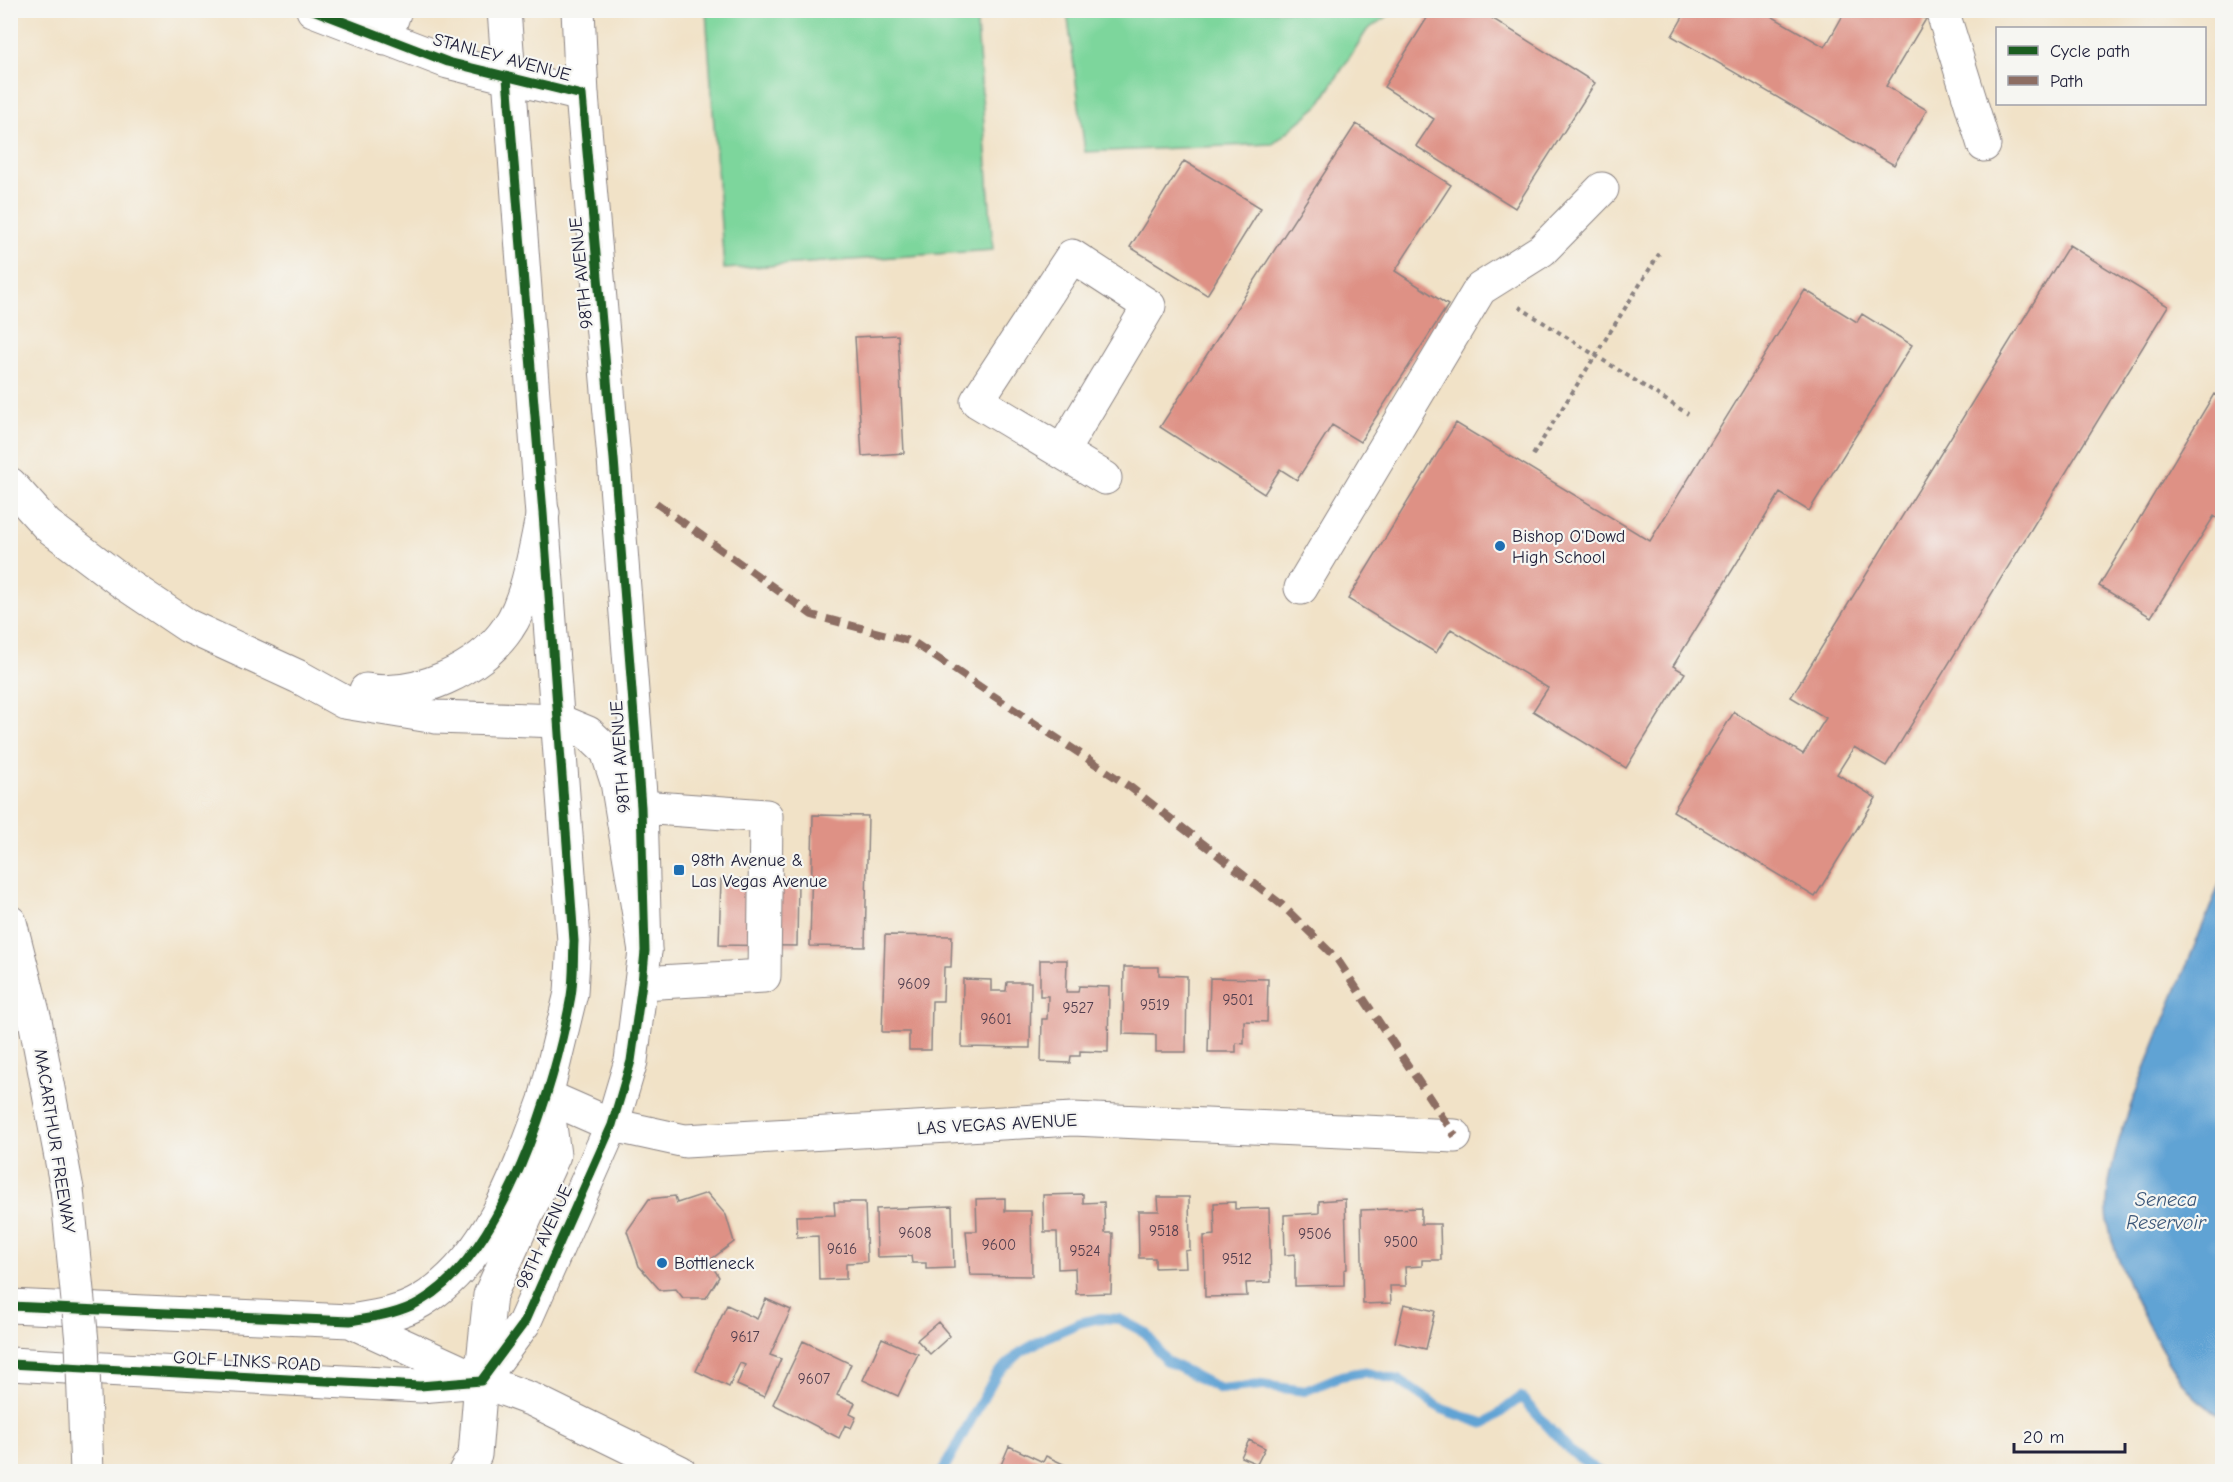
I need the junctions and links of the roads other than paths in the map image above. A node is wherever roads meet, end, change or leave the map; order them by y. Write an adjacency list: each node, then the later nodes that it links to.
1 (312, 10): 5 (main road, STANLEY AVENUE)
2 (504, 10): 6 (main road, 98TH AVENUE)
3 (578, 10): 7 (main road, 98TH AVENUE)
4 (1942, 10): 8 (main road)
5 (390, 25): 6 (main road, STANLEY AVENUE)
6 (507, 78): 7 (main road, STANLEY AVENUE); 13 (main road, 98TH AVENUE)
7 (582, 95): 17 (main road, 98TH AVENUE)
8 (1984, 145)
9 (1602, 189): 14 (main road)
10 (1063, 450): 10 (main road); 11 (main road)
11 (1105, 478)
12 (10, 484): 15 (main road)
13 (543, 513): 15 (main road); 16 (main road, 98TH AVENUE)
14 (1301, 588)
15 (299, 677): 16 (main road)
16 (559, 722): 19 (main road); 20 (main road, 98TH AVENUE)
17 (641, 807): 19 (main road, 98TH AVENUE); 19 (main road)
18 (10, 922): 27 (main road, MACARTHUR FREEWAY, bridge)
19 (644, 967): 21 (main road, 98TH AVENUE)
20 (546, 1096): 21 (main road, LAS VEGAS AVENUE); 24 (main road); 26 (main road, 98TH AVENUE)
21 (612, 1125): 22 (main road, LAS VEGAS AVENUE); 26 (main road, 98TH AVENUE)
22 (1455, 1136)
23 (10, 1306): 24 (main road, GOLF LINKS ROAD)
24 (350, 1321): 26 (main road, GOLF LINKS ROAD)
25 (10, 1364): 26 (main road, GOLF LINKS ROAD)
26 (481, 1381): 28 (main road); 29 (main road, GOLF LINKS ROAD)
27 (87, 1472)
28 (465, 1472)
29 (680, 1472)

